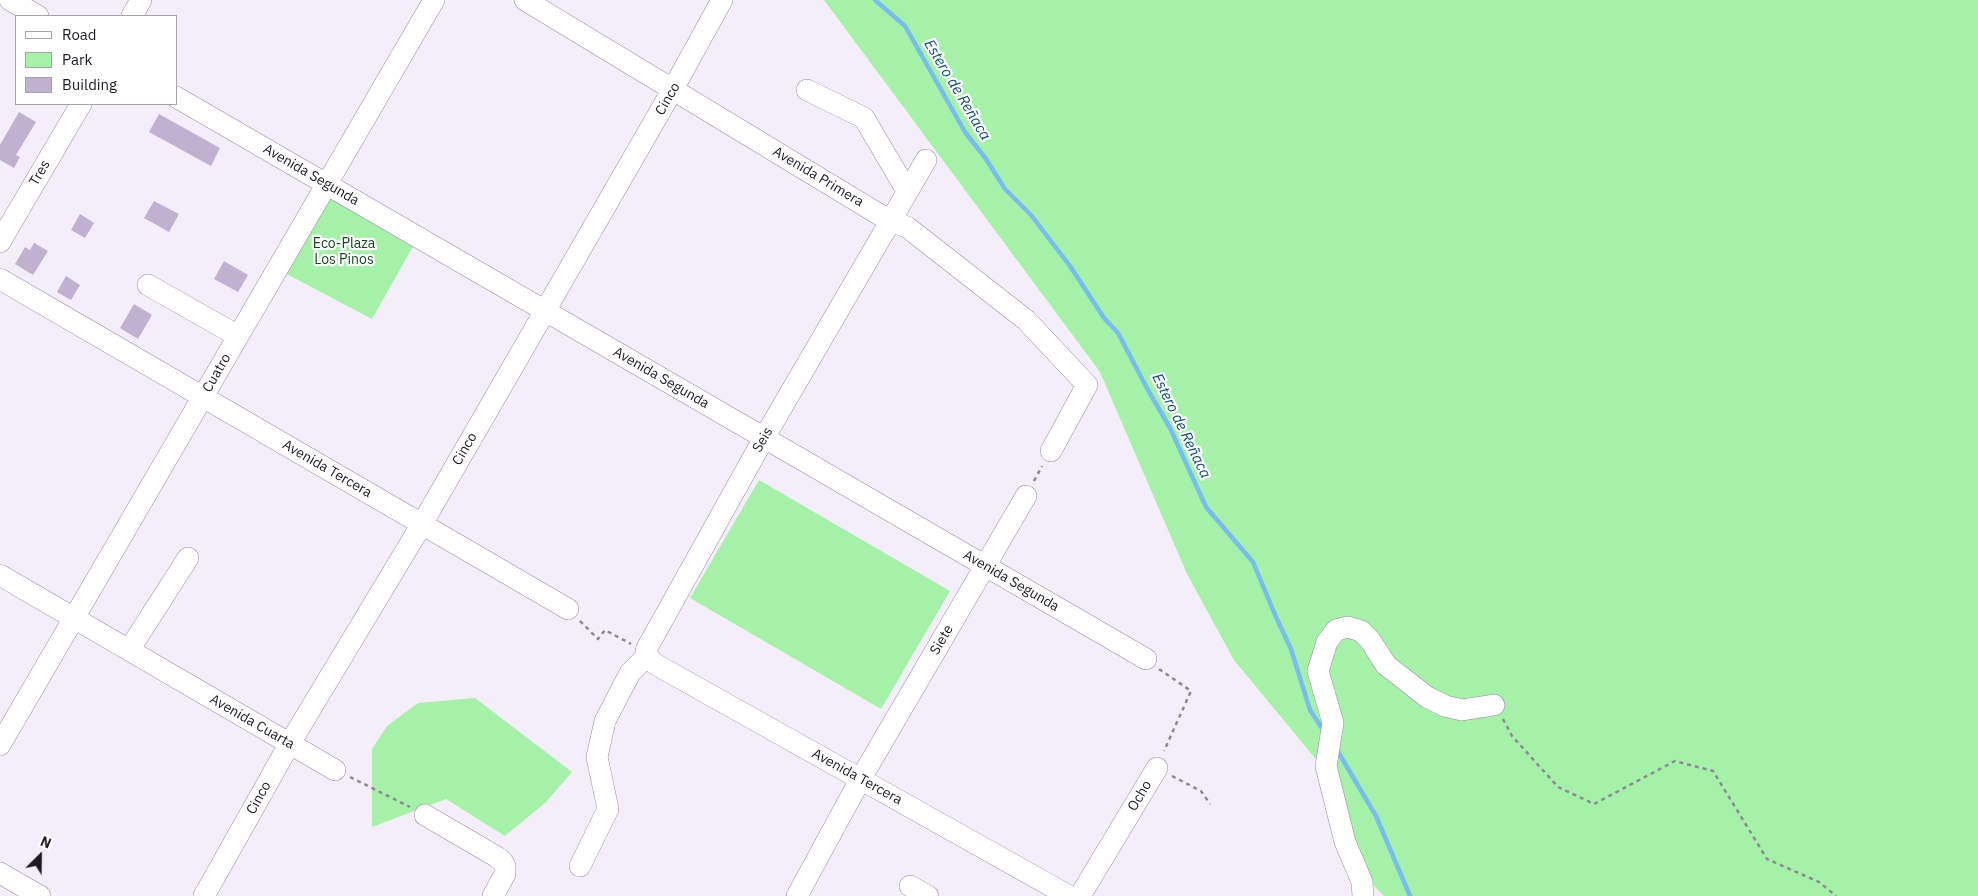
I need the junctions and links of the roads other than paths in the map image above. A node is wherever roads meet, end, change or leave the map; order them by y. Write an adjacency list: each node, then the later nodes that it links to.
1 (10, 0): 6 (street)
2 (141, 0): 7 (street)
3 (434, 0): 13 (street, Cuatro)
4 (525, 0): 8 (street, Avenida Primera)
5 (722, 0): 8 (street, Cinco)
6 (36, 15)
7 (133, 15)
8 (673, 90): 15 (street, Avenida Primera); 19 (street, Cinco)
9 (807, 90): 14 (street)
10 (178, 98): 13 (street, Avenida Segunda)
11 (80, 105): 16 (street, Tres)
12 (926, 160): 14 (street, Seis)
13 (327, 184): 19 (street, Avenida Segunda); 20 (street, Cuatro)
14 (907, 191): 15 (street, Seis)
15 (890, 220): 22 (street, Seis); 23 (street, Avenida Primera)
16 (0, 242)
17 (0, 279): 21 (street, Avenida Tercera)
18 (148, 285): 20 (street)
19 (546, 311): 22 (street, Avenida Segunda); 25 (street, Cinco)
20 (238, 336): 21 (street, Cuatro)
21 (203, 397): 25 (street, Avenida Tercera); 30 (street, Cuatro)
22 (764, 438): 27 (street, Avenida Segunda); 32 (street, Seis)
23 (1051, 451)
24 (1026, 496): 27 (street, Siete)
25 (422, 524): 29 (street, Avenida Tercera); 35 (street, Cinco)
26 (188, 558): 31 (street)
27 (985, 566): 33 (street, Avenida Segunda); 39 (street, Siete)
28 (0, 575): 30 (street, Avenida Cuarta)
29 (568, 609)
30 (74, 618): 31 (street, Avenida Cuarta); 36 (street, Cuatro)
31 (129, 650): 35 (street, Avenida Cuarta)
32 (646, 654): 39 (street, Avenida Tercera); 41 (street, Seis)
33 (1146, 659)
34 (1494, 705): 49 (street)
35 (290, 744): 38 (street, Avenida Cuarta); 44 (street, Cinco)
36 (0, 745)
37 (1157, 768): 48 (street, Ocho)
38 (335, 770)
39 (860, 780): 46 (street, Siete); 47 (street, Avenida Tercera)
40 (425, 815): 45 (street)
41 (580, 866)
42 (0, 873): 43 (street)
43 (40, 896)
44 (204, 896)
45 (493, 896)
46 (797, 896)
47 (1068, 896)
48 (1080, 896)
49 (1363, 896)

